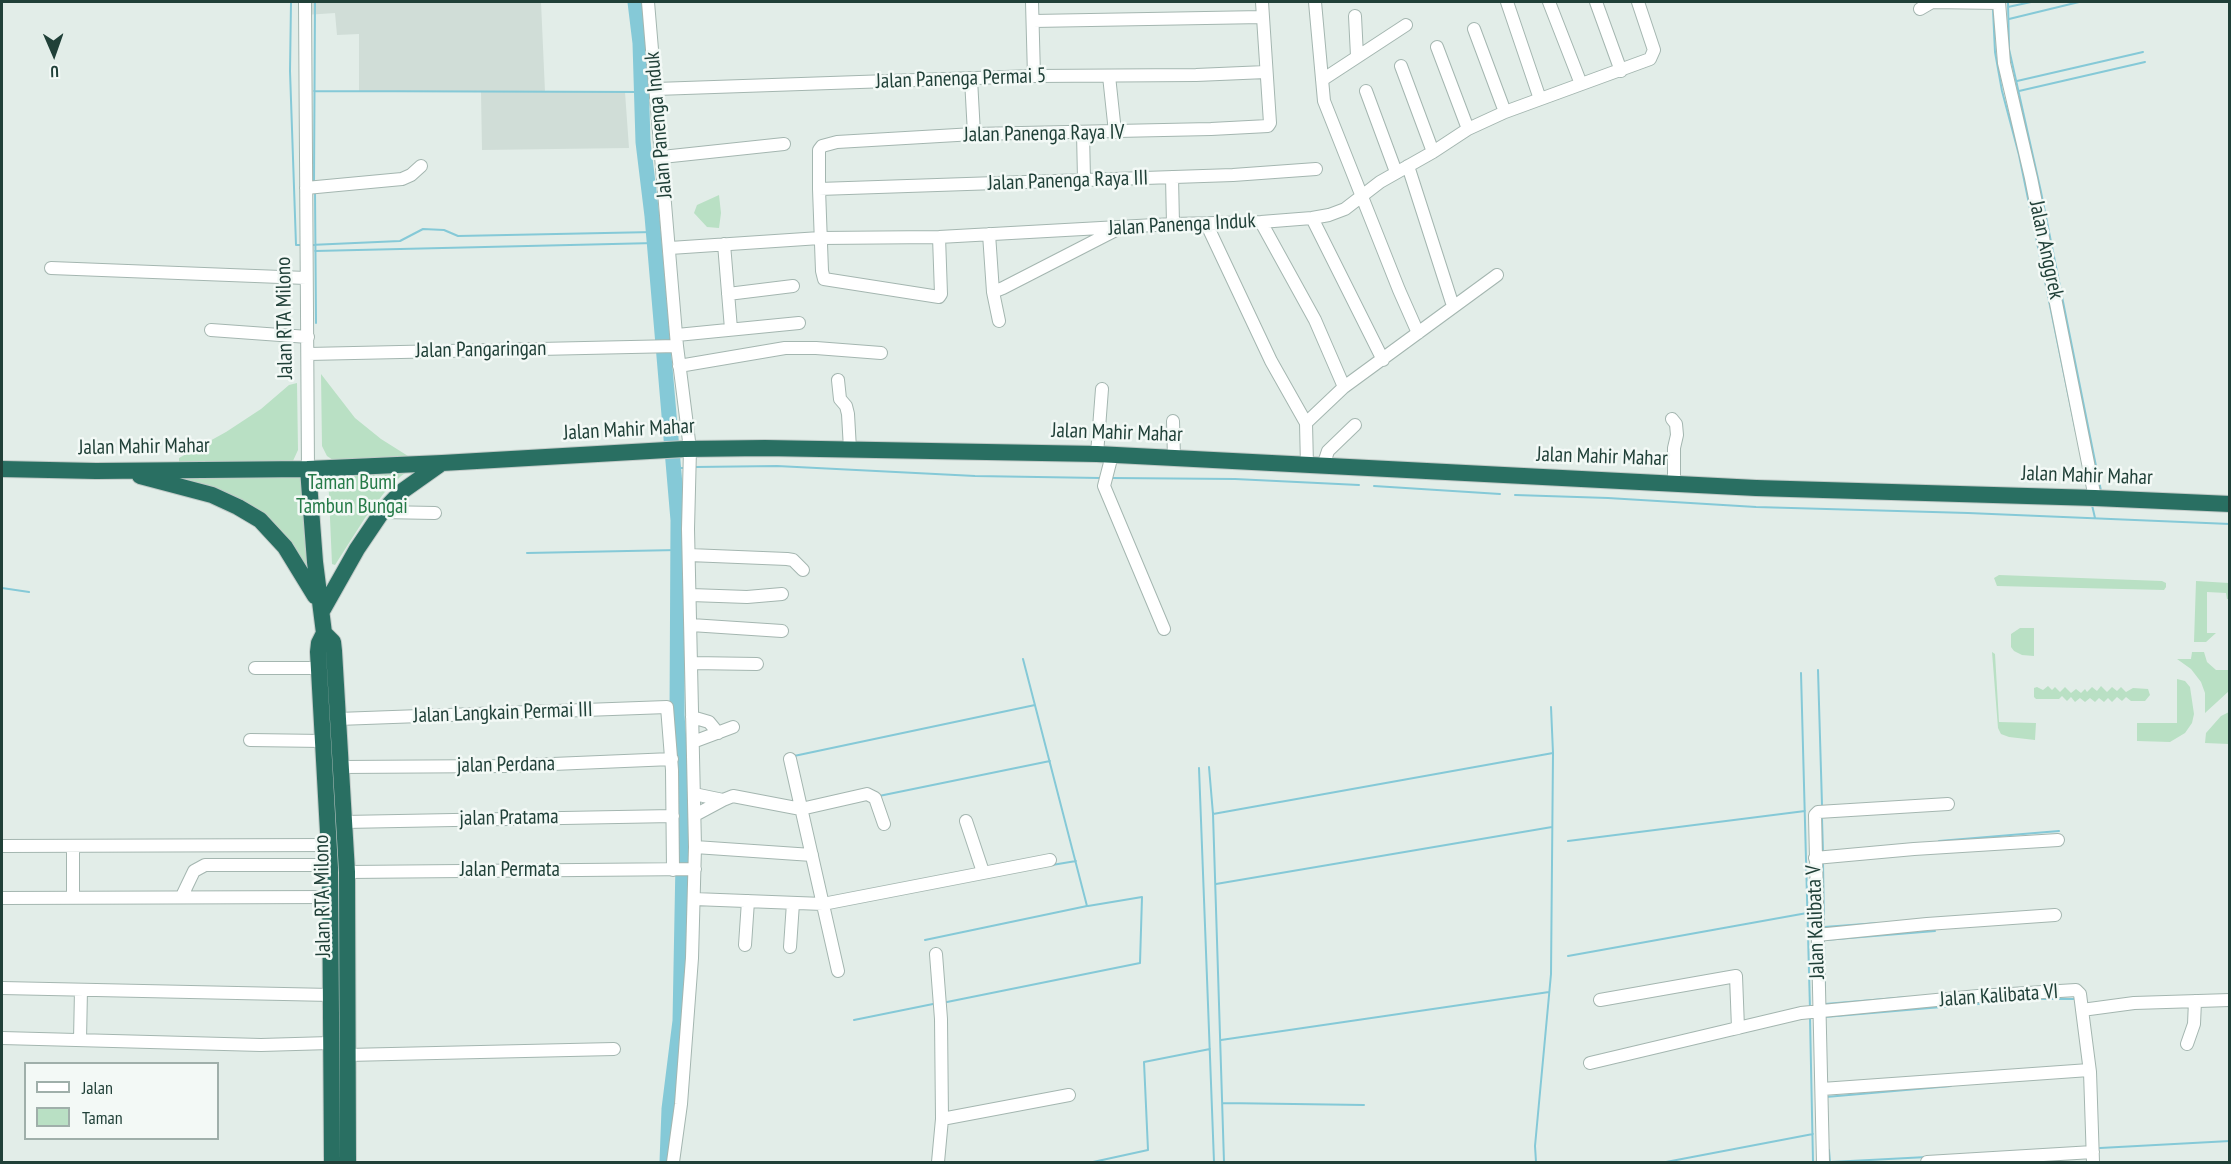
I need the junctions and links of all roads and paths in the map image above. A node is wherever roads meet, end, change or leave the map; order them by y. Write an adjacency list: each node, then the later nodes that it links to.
1 (305, 2): 43 (street, Jalan RTA Milono)
2 (648, 2): 27 (street, Jalan Panenga Induk)
3 (1032, 2): 14 (street)
4 (1262, 2): 13 (street)
5 (1315, 2): 25 (street)
6 (1507, 2): 29 (street)
7 (1549, 2): 26 (street)
8 (1596, 2): 20 (street)
9 (1638, 2): 20 (street, Jalan Panenga Induk)
10 (1999, 2): 11 (street); 91 (street, Jalan Anggrek)
11 (1920, 9)
12 (1355, 16): 18 (street)
13 (1263, 17): 14 (street); 21 (street)
14 (1033, 21): 22 (street)
15 (1406, 25): 18 (street)
16 (1474, 29): 30 (street)
17 (1437, 47): 31 (street)
18 (1357, 56): 25 (street)
19 (1401, 66): 36 (street)
20 (1621, 71): 26 (street, Jalan Panenga Induk)
21 (1266, 72): 23 (street, Jalan Panenga Permai 5); 32 (street, Jalan Panenga Raya IV)
22 (1034, 76): 23 (street, Jalan Panenga Permai 5); 24 (street, Jalan Panenga Permai 5)
23 (1109, 76): 32 (street)
24 (971, 79): 27 (street, Jalan Panenga Permai 5); 34 (street)
25 (1322, 80): 45 (street)
26 (1581, 84): 29 (street, Jalan Panenga Induk)
27 (656, 89): 37 (street, Jalan Panenga Induk)
28 (1366, 91): 40 (street)
29 (1540, 99): 30 (street, Jalan Panenga Induk)
30 (1505, 112): 31 (street, Jalan Panenga Induk)
31 (1468, 129): 36 (street, Jalan Panenga Induk)
32 (1115, 132): 33 (street, Jalan Panenga Raya IV)
33 (1083, 133): 34 (street, Jalan Panenga Raya IV); 42 (street)
34 (974, 134): 44 (street, Jalan Panenga Raya IV)
35 (784, 144): 37 (street)
36 (1433, 152): 40 (street, Jalan Panenga Induk)
37 (662, 157): 55 (street, Jalan Panenga Induk)
38 (421, 166): 43 (street)
39 (1316, 168): 41 (street, Jalan Panenga Raya III)
40 (1402, 169): 45 (street, Jalan Panenga Induk); 62 (street)
41 (1172, 177): 42 (street, Jalan Panenga Raya III); 49 (street)
42 (1084, 179): 44 (street, Jalan Panenga Raya III)
43 (306, 188): 58 (street, Jalan RTA Milono)
44 (819, 189): 53 (street)
45 (1362, 196): 46 (street, Jalan Panenga Induk); 67 (street)
46 (1312, 218): 47 (street, Jalan Panenga Induk); 72 (street)
47 (1261, 222): 48 (street, Jalan Panenga Induk); 75 (street)
48 (1206, 223): 49 (street, Jalan Panenga Induk); 79 (street)
49 (1173, 224): 50 (street, Jalan Panenga Induk)
50 (1119, 228): 51 (street, Jalan Panenga Induk); 60 (street)
51 (989, 234): 52 (street, Jalan Panenga Induk); 60 (street)
52 (939, 237): 53 (street, Jalan Panenga Induk); 53 (street)
53 (820, 238): 54 (street, Jalan Panenga Induk)
54 (724, 244): 55 (street, Jalan Panenga Induk); 61 (street)
55 (670, 248): 69 (street, Jalan Panenga Induk)
56 (51, 268): 58 (street)
57 (1497, 274): 62 (street)
58 (306, 278): 68 (street, Jalan RTA Milono)
59 (793, 286): 61 (street)
60 (993, 292): 63 (street)
61 (728, 294): 65 (street)
62 (1453, 306): 67 (street)
63 (999, 321)
64 (799, 323): 65 (street, Jalan Pangaringan)
65 (731, 329): 69 (street, Jalan Pangaringan)
66 (211, 330): 68 (street)
67 (1418, 333): 72 (street)
68 (308, 337): 71 (street, Jalan RTA Milono)
69 (675, 342): 71 (street, Jalan Pangaringan); 73 (street, Jalan Panenga Induk)
70 (880, 352): 73 (street)
71 (308, 354): 88 (street, Jalan RTA Milono)
72 (1383, 360): 75 (street)
73 (679, 366): 81 (street, Jalan Panenga Induk)
74 (838, 380): 82 (street)
75 (1344, 387): 79 (street)
76 (1102, 388): 83 (street)
77 (1672, 419): 90 (street)
78 (1173, 421): 84 (street)
79 (1306, 423): 86 (street)
80 (1355, 425): 86 (street)
81 (687, 449): 82 (highway, Jalan Mahir Mahar); 85 (highway, Jalan Mahir Mahar); 95 (street, Jalan Panenga Induk)
82 (850, 449): 83 (highway, Jalan Mahir Mahar)
83 (1104, 455): 84 (highway, Jalan Mahir Mahar); 101 (street)
84 (1174, 458): 86 (highway, Jalan Mahir Mahar)
85 (442, 464): 88 (highway, Jalan Mahir Mahar); 93 (highway)
86 (1315, 466): 90 (highway, Jalan Mahir Mahar)
87 (2, 469): 89 (highway, Jalan Mahir Mahar)
88 (308, 469): 89 (highway, Jalan Mahir Mahar); 99 (highway, Jalan RTA Milono)
89 (96, 471): 99 (highway)
90 (1674, 482): 91 (highway, Jalan Mahir Mahar)
91 (2095, 498): 92 (highway, Jalan Mahir Mahar)
92 (2229, 504)
93 (382, 512): 94 (street); 99 (highway)
94 (435, 513)
95 (689, 555): 96 (street); 98 (street, Jalan Panenga Induk)
96 (803, 570)
97 (782, 594): 98 (street)
98 (691, 595): 100 (street, Jalan Panenga Induk)
99 (322, 611): 103 (highway, Jalan RTA Milono)
100 (691, 625): 102 (street); 104 (street, Jalan Panenga Induk)
101 (1164, 629)
102 (782, 631)
103 (324, 633): 107 (highway, Jalan RTA Milono); 109 (highway, Jalan RTA Milono)
104 (692, 663): 105 (street); 108 (street, Jalan Panenga Induk)
105 (757, 664)
106 (255, 668): 107 (street)
107 (319, 668): 113 (highway, Jalan RTA Milono)
108 (692, 717): 111 (street); 114 (street, Jalan Panenga Induk)
109 (338, 719): 115 (street, Jalan Langkain Permai III); 117 (highway, Jalan RTA Milono)
110 (733, 727): 111 (street)
111 (718, 733): 114 (street)
112 (250, 740): 113 (street)
113 (323, 741): 128 (highway, Jalan RTA Milono)
114 (693, 742): 118 (street, Jalan Panenga Induk)
115 (672, 759): 117 (street, jalan Perdana); 123 (street)
116 (790, 759): 121 (street)
117 (341, 767): 125 (highway, Jalan RTA Milono)
118 (694, 794): 119 (street); 122 (street, Jalan Panenga Induk)
119 (723, 800): 121 (street); 122 (street)
120 (1948, 804): 133 (street, Jalan Kalibata V)
121 (801, 809): 126 (street); 132 (street)
122 (694, 815): 131 (street, Jalan Panenga Induk)
123 (673, 816): 125 (street, jalan Pratama); 136 (street)
124 (966, 821): 138 (street)
125 (344, 822): 137 (highway, Jalan RTA Milono)
126 (884, 824)
127 (2058, 840): 133 (street)
128 (329, 845): 130 (street); 135 (highway, Jalan RTA Milono)
129 (2, 846): 130 (street)
130 (73, 846): 139 (street)
131 (695, 847): 132 (street); 136 (street, Jalan Panenga Induk)
132 (812, 855): 146 (street)
133 (1815, 858): 148 (street, Jalan Kalibata V)
134 (1050, 860): 138 (street)
135 (330, 866): 140 (street); 141 (highway, Jalan RTA Milono)
136 (683, 869): 137 (street, Jalan Permata); 143 (street)
137 (347, 872): 162 (highway, Jalan RTA Milono)
138 (982, 872): 146 (street)
139 (73, 897): 140 (street); 142 (street)
140 (182, 897): 141 (street)
141 (331, 897): 155 (highway, Jalan RTA Milono)
142 (2, 898)
143 (694, 899): 144 (street); 176 (street)
144 (748, 901): 145 (street); 149 (street)
145 (794, 903): 146 (street); 150 (street)
146 (823, 904): 152 (street)
147 (2055, 915): 148 (street)
148 (1817, 935): 160 (street, Jalan Kalibata V)
149 (746, 945)
150 (790, 947)
151 (936, 954): 172 (street)
152 (838, 971)
153 (2, 988): 154 (street)
154 (81, 990): 155 (street); 164 (street)
155 (331, 995): 162 (highway, Jalan RTA Milono)
156 (1600, 1000): 161 (street)
157 (2229, 1000): 158 (street)
158 (2195, 1001): 159 (street); 165 (street)
159 (2082, 1010): 160 (street, Jalan Kalibata VI); 169 (street, Jalan Kalibata VI)
160 (1813, 1012): 161 (street); 170 (street, Jalan Kalibata V)
161 (1738, 1028): 168 (street)
162 (336, 1032): 164 (street); 167 (highway, Jalan RTA Milono); 174 (highway, Jalan RTA Milono)
163 (2, 1038): 164 (street)
164 (80, 1041)
165 (2187, 1044)
166 (614, 1049): 167 (street)
167 (347, 1055): 175 (highway, Jalan RTA Milono)
168 (1590, 1063)
169 (2090, 1070): 170 (street); 173 (street, Jalan Kalibata VI)
170 (1822, 1089): 178 (street, Jalan Kalibata V)
171 (1069, 1095): 172 (street)
172 (942, 1119): 177 (street)
173 (2093, 1157): 179 (street)
174 (332, 1162)
175 (348, 1162)
176 (673, 1162)
177 (939, 1162)
178 (1823, 1162)
179 (1927, 1162)

